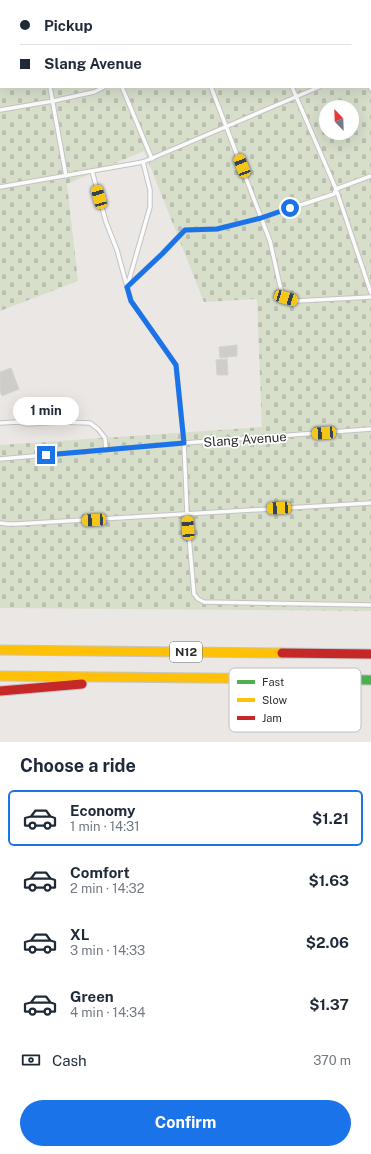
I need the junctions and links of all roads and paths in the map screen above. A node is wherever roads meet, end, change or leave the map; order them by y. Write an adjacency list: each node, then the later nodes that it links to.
1 (50, 88): 8 (lane)
2 (102, 88): 8 (lane)
3 (122, 88): 11 (lane)
4 (211, 88): 10 (lane)
5 (292, 88): 7 (lane)
6 (317, 88): 7 (lane)
7 (297, 97): 10 (lane); 17 (lane)
8 (53, 101): 9 (lane); 14 (lane)
9 (0, 110)
10 (227, 127): 11 (lane); 18 (lane)
11 (152, 159): 12 (lane)
12 (143, 162): 13 (lane); 19 (lane)
13 (92, 171): 14 (lane); 19 (lane)
14 (66, 176): 16 (lane)
15 (371, 176): 17 (lane)
16 (0, 187)
17 (336, 189): 18 (lane); 20 (lane)
18 (261, 218): 19 (lane); 21 (lane)
19 (127, 287): 24 (lane)
20 (371, 293)
21 (371, 297)
22 (0, 423): 25 (lane)
23 (371, 429): 24 (lane, Slang Avenue)
24 (184, 443): 25 (lane, Slang Avenue); 28 (lane)
25 (106, 450): 26 (lane, Slang Avenue)
26 (0, 459)
27 (371, 503): 28 (lane)
28 (187, 514): 29 (lane); 30 (lane)
29 (0, 523)
30 (371, 605)
31 (0, 650): 32 (highway, N12)
32 (371, 654)
33 (0, 676): 34 (highway, N12)
34 (159, 677): 35 (highway, N12); 38 (highway)
35 (229, 678)
36 (361, 680): 37 (highway, N12)
37 (371, 680)
38 (0, 691)

